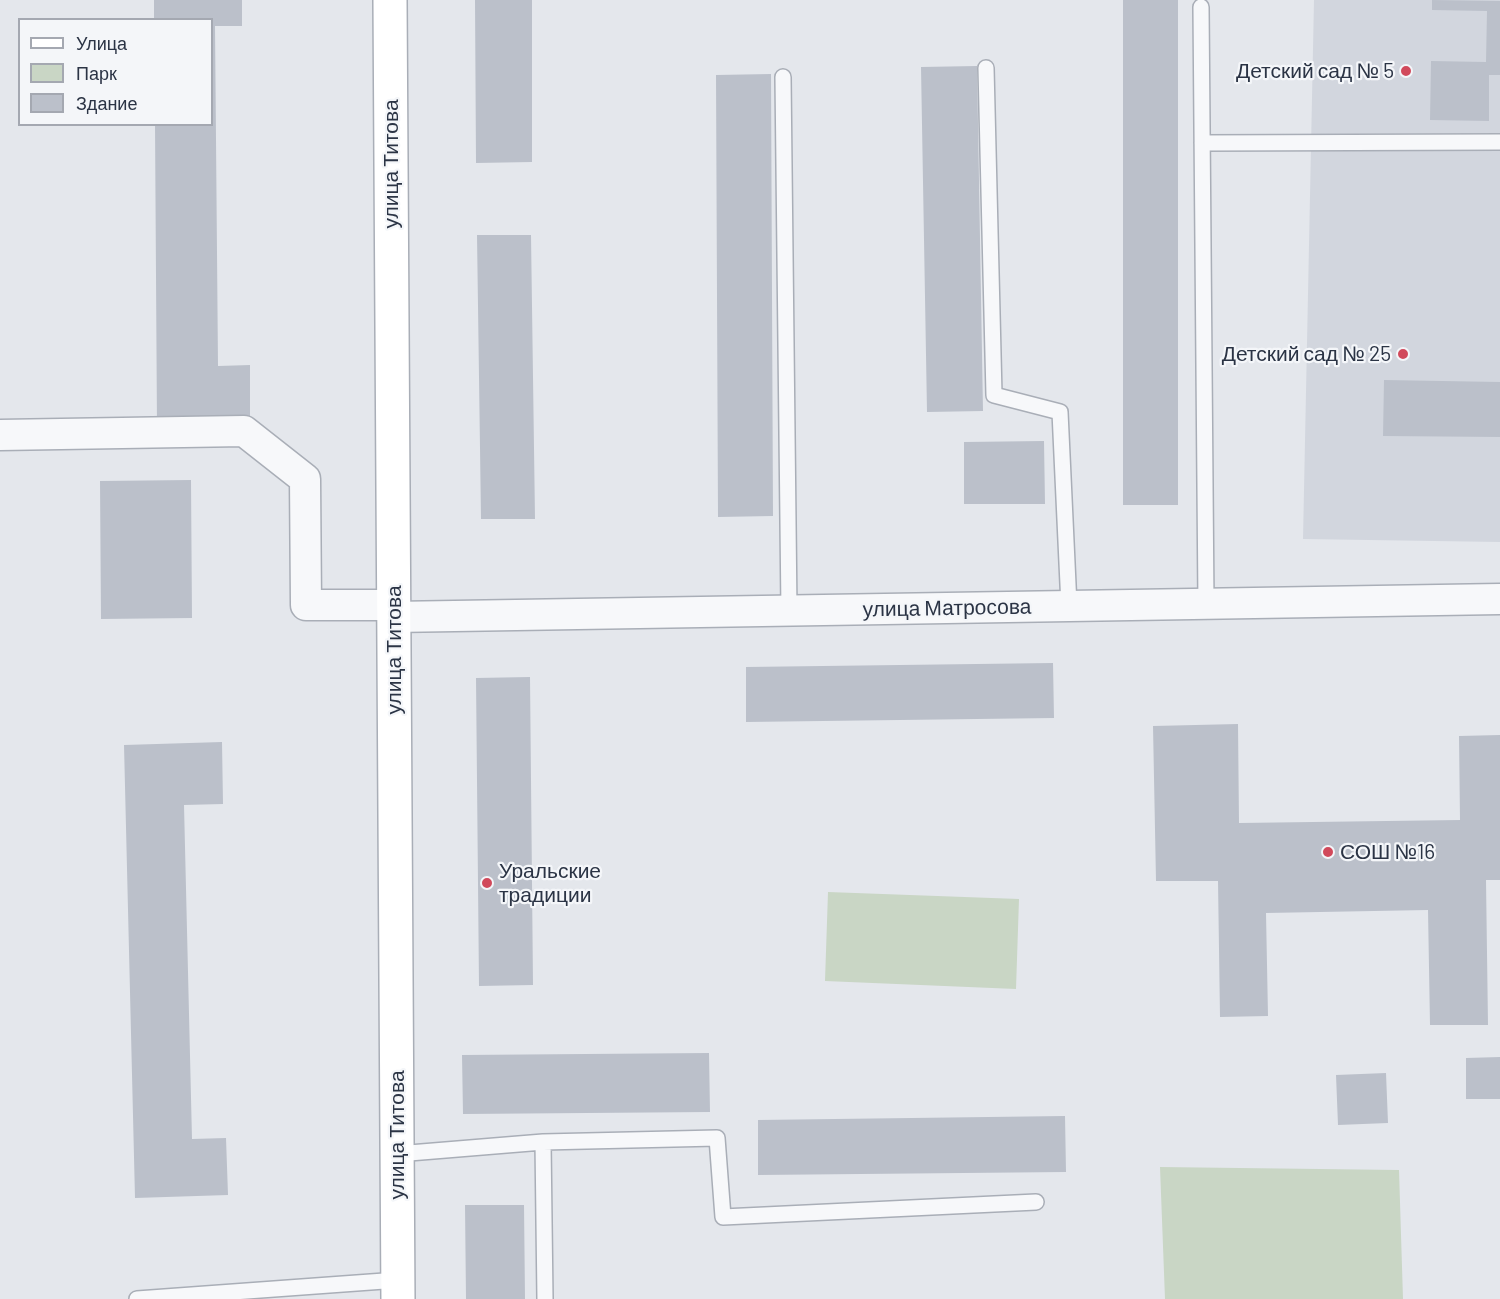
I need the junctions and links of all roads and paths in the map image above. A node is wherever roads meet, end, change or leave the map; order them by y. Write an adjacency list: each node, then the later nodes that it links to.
1 (390, 0): 11 (street, улица Титова)
2 (1201, 7): 6 (lane)
3 (986, 68): 10 (lane)
4 (783, 77): 12 (lane)
5 (1500, 142): 6 (lane)
6 (1202, 143): 9 (lane)
7 (0, 435): 11 (street, улица Матросова)
8 (1500, 599): 9 (street, улица Матросова)
9 (1206, 604): 10 (street, улица Матросова)
10 (1069, 606): 12 (street, улица Матросова)
11 (393, 611): 12 (street, улица Матросова); 14 (street, улица Титова)
12 (789, 611)
13 (543, 1142): 14 (lane); 15 (lane); 18 (lane)
14 (397, 1154): 16 (street, улица Титова)
15 (1036, 1202)
16 (398, 1290): 17 (lane)
17 (137, 1299)
18 (545, 1299)

